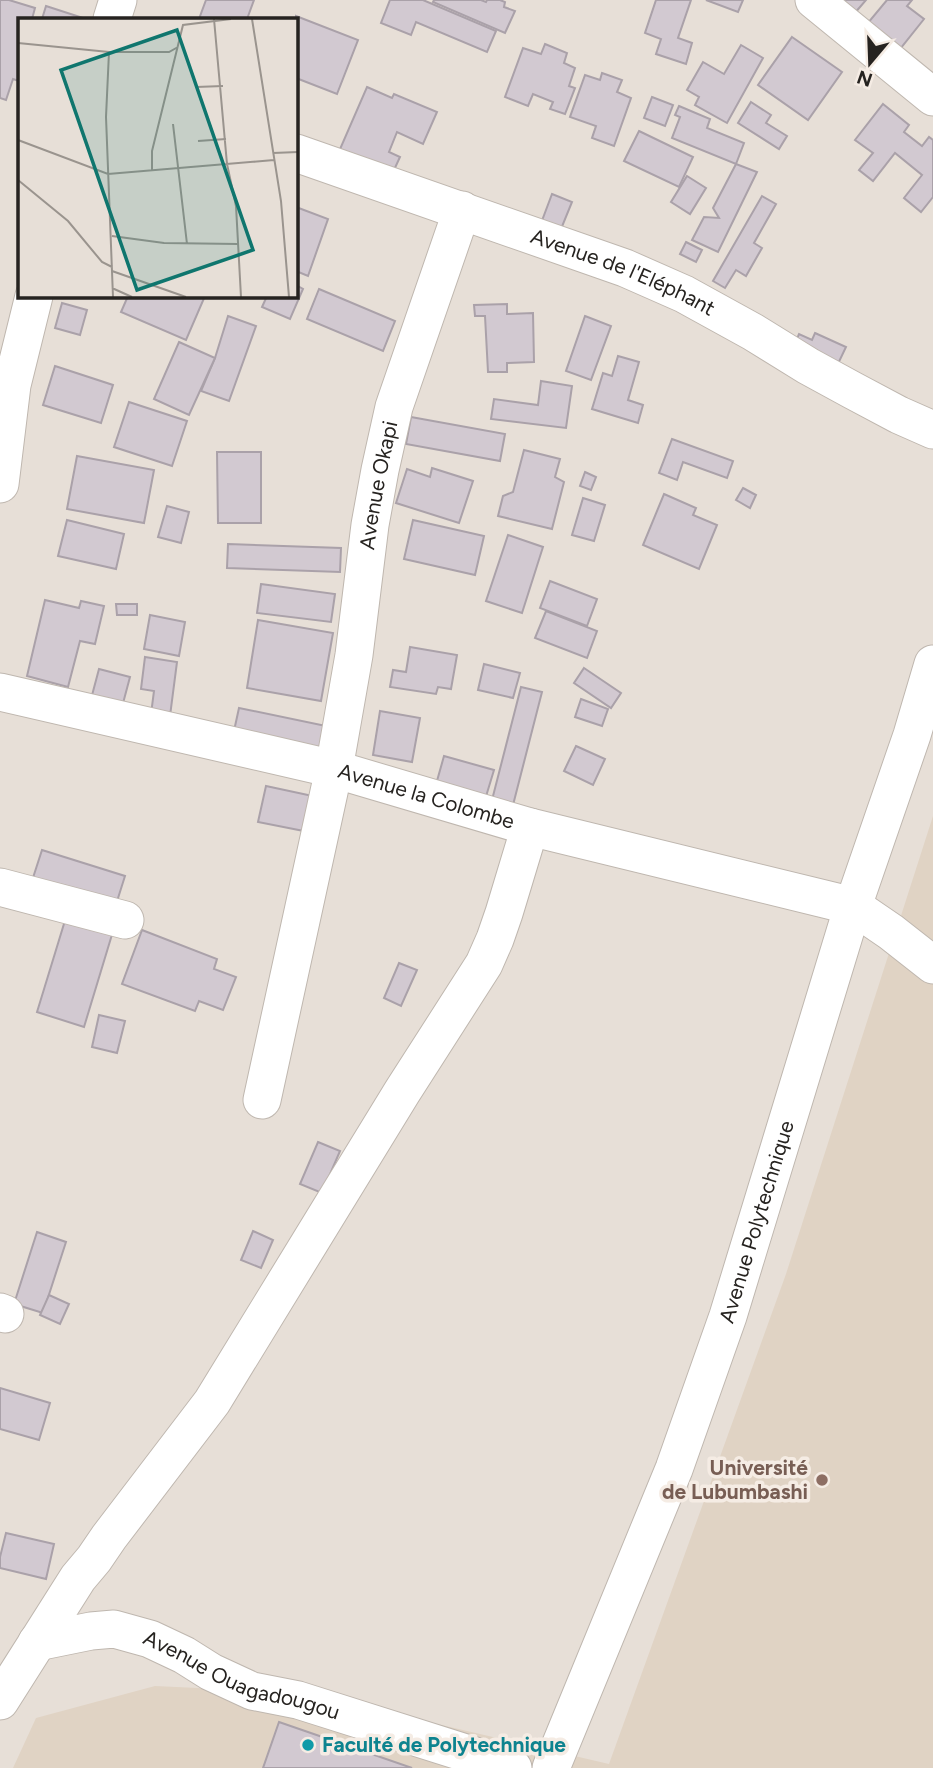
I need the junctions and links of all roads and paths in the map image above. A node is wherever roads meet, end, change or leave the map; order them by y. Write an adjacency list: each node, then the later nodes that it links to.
1 (118, 0): 3 (street)
2 (814, 0): 4 (street)
3 (112, 18)
4 (933, 97)
5 (298, 154): 6 (street, Avenue de l'Eléphant)
6 (462, 210): 8 (street, Avenue de l'Eléphant); 12 (street, Avenue Okapi)
7 (34, 298): 9 (street)
8 (933, 430)
9 (0, 484)
10 (933, 664): 15 (street, Avenue Polytechnique)
11 (0, 692): 12 (street, Avenue la Colombe)
12 (334, 769): 13 (street, Avenue la Colombe); 18 (street, Avenue Okapi)
13 (530, 827): 15 (street, Avenue la Colombe); 19 (street)
14 (0, 887): 16 (street)
15 (853, 906): 17 (street); 22 (street, Avenue Polytechnique)
16 (125, 920)
17 (933, 965)
18 (262, 1100)
19 (37, 1642): 20 (street); 21 (street, Avenue Ouagadougou)
20 (0, 1701)
21 (513, 1768)
22 (551, 1768)

